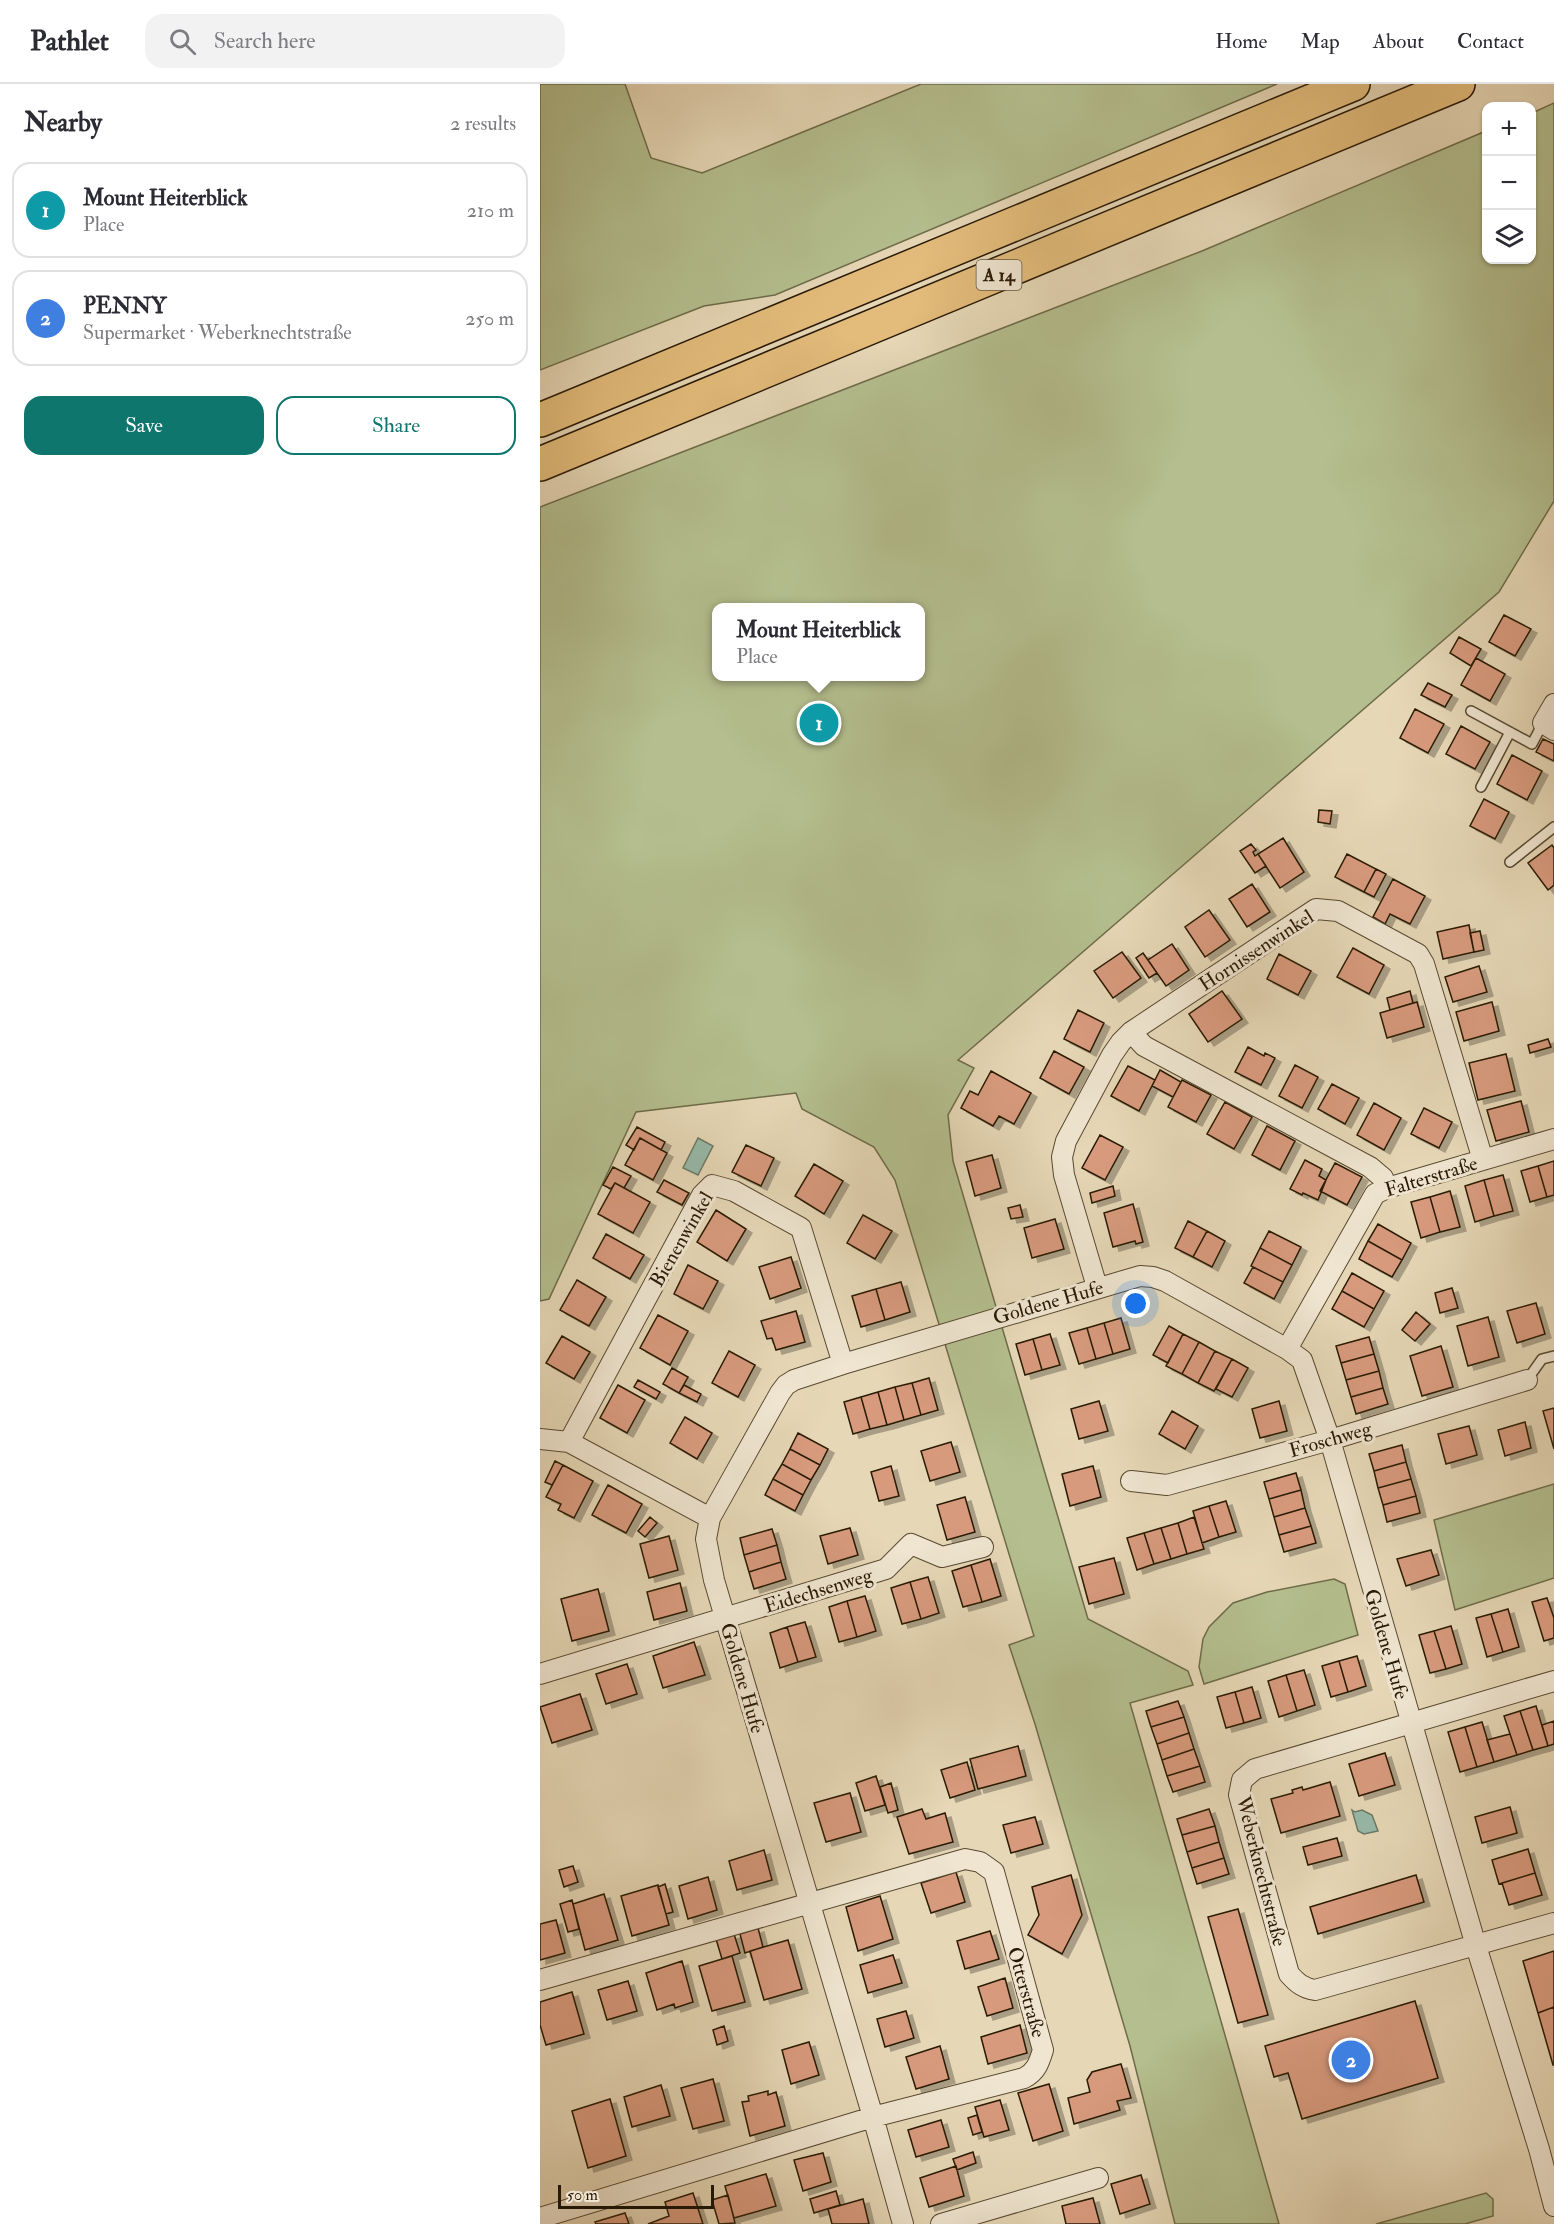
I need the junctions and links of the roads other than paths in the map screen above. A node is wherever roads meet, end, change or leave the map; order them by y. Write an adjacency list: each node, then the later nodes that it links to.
1 (1353, 84): 3 (highway, A 14)
2 (1458, 84): 4 (highway, A 14)
3 (540, 420)
4 (540, 464)
5 (1554, 704): 7 (street)
6 (1471, 711): 8 (lane)
7 (1549, 727): 8 (lane)
8 (1510, 732): 9 (lane)
9 (1481, 787)
10 (1554, 827): 11 (lane)
11 (1510, 862)
12 (1131, 1032): 14 (street, Hornissenwinkel); 15 (street); 16 (street, Hornissenwinkel)
13 (1554, 1139): 14 (street, Falterstraße)
14 (1483, 1160): 15 (street, Falterstraße)
15 (1387, 1188): 17 (street, Falterstraße)
16 (1097, 1287): 17 (street, Goldene Hufe); 19 (street, Goldene Hufe)
17 (1287, 1349): 22 (street, Goldene Hufe)
18 (1554, 1356): 20 (lane)
19 (843, 1364): 23 (street, Bienenwinkel); 25 (street, Goldene Hufe)
20 (1527, 1380): 22 (street, Froschweg)
21 (540, 1439): 23 (street)
22 (1330, 1440): 24 (street, Froschweg); 30 (street, Goldene Hufe)
23 (569, 1442): 25 (street)
24 (1131, 1481)
25 (710, 1518): 27 (street, Goldene Hufe)
26 (983, 1547): 27 (street, Eidechsenweg)
27 (726, 1619): 28 (street, Eidechsenweg); 31 (street, Goldene Hufe)
28 (540, 1674)
29 (1554, 1681): 30 (street, Weberknechtstraße)
30 (1410, 1724): 33 (street, Goldene Hufe); 33 (street, Weberknechtstraße)
31 (810, 1904): 34 (street, Otterstraße); 35 (street, Goldene Hufe); 35 (street, Otterstraße)
32 (1554, 1923): 33 (street, Weberknechtstraße)
33 (1476, 1946): 37 (street, Goldene Hufe)
34 (540, 1980)
35 (873, 2117): 38 (street, Otterstraße); 39 (street, Goldene Hufe)
36 (1098, 2178): 40 (street)
37 (1554, 2206)
38 (540, 2218)
39 (903, 2224)
40 (941, 2224)

